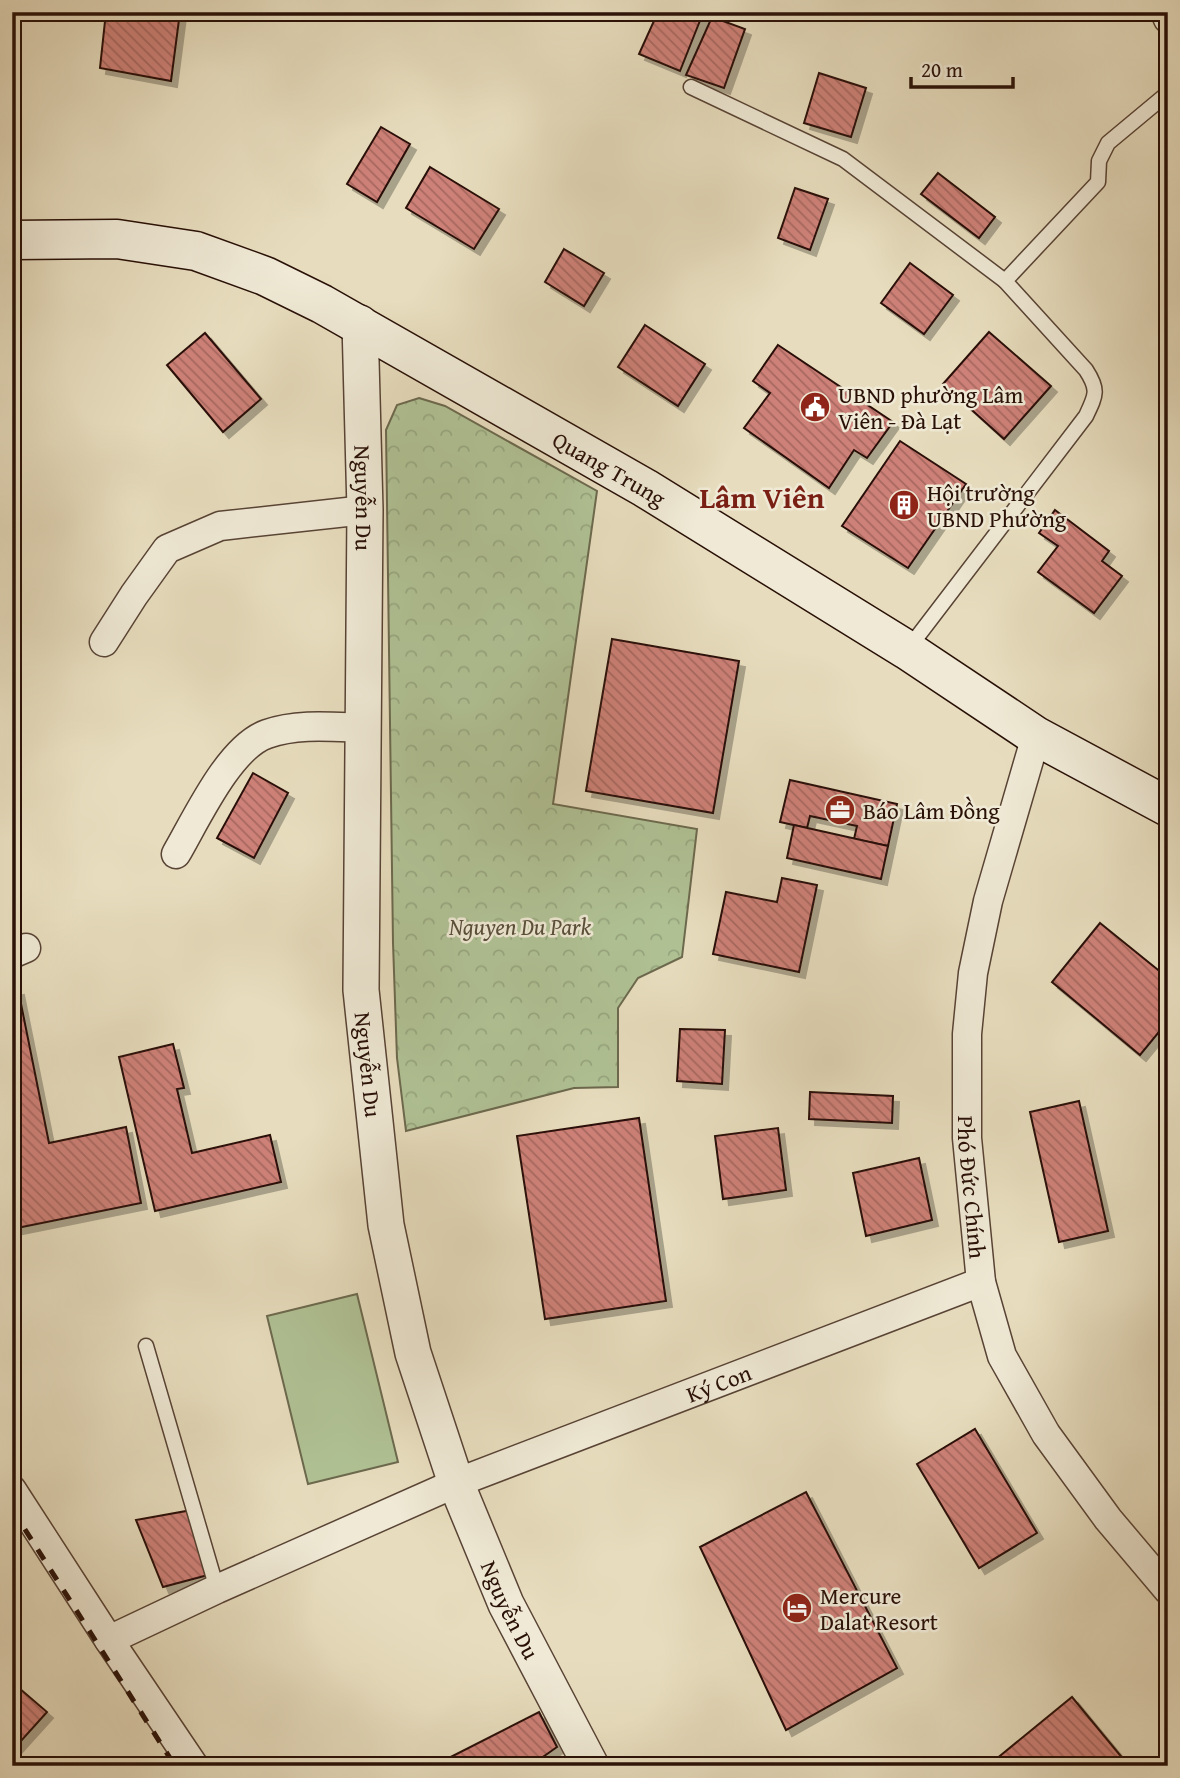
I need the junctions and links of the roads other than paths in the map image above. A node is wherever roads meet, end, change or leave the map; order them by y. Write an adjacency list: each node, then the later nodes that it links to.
1 (1165, 12): 2 (street)
2 (1168, 19)
3 (691, 87): 6 (lane)
4 (1168, 93): 6 (lane)
5 (12, 240): 7 (main road, Quang Trung)
6 (1005, 281): 10 (lane)
7 (360, 323): 8 (street, Nguyễn Du); 10 (main road, Quang Trung)
8 (365, 509): 9 (street); 11 (street, Nguyễn Du)
9 (104, 642)
10 (907, 650): 12 (main road, Quang Trung)
11 (365, 728): 14 (street); 17 (street, Nguyễn Du)
12 (1036, 736): 13 (main road, Quang Trung); 15 (street, Phó Đức Chính)
13 (1168, 807)
14 (176, 854)
15 (981, 1282): 17 (street, Ký Con); 20 (street, Phó Đức Chính)
16 (146, 1346): 19 (lane)
17 (456, 1483): 19 (street, Ký Con); 23 (street, Nguyễn Du)
18 (12, 1490): 21 (street)
19 (217, 1588): 21 (street, Ký Con)
20 (1168, 1590)
21 (109, 1640): 22 (street)
22 (194, 1766)
23 (591, 1766)

